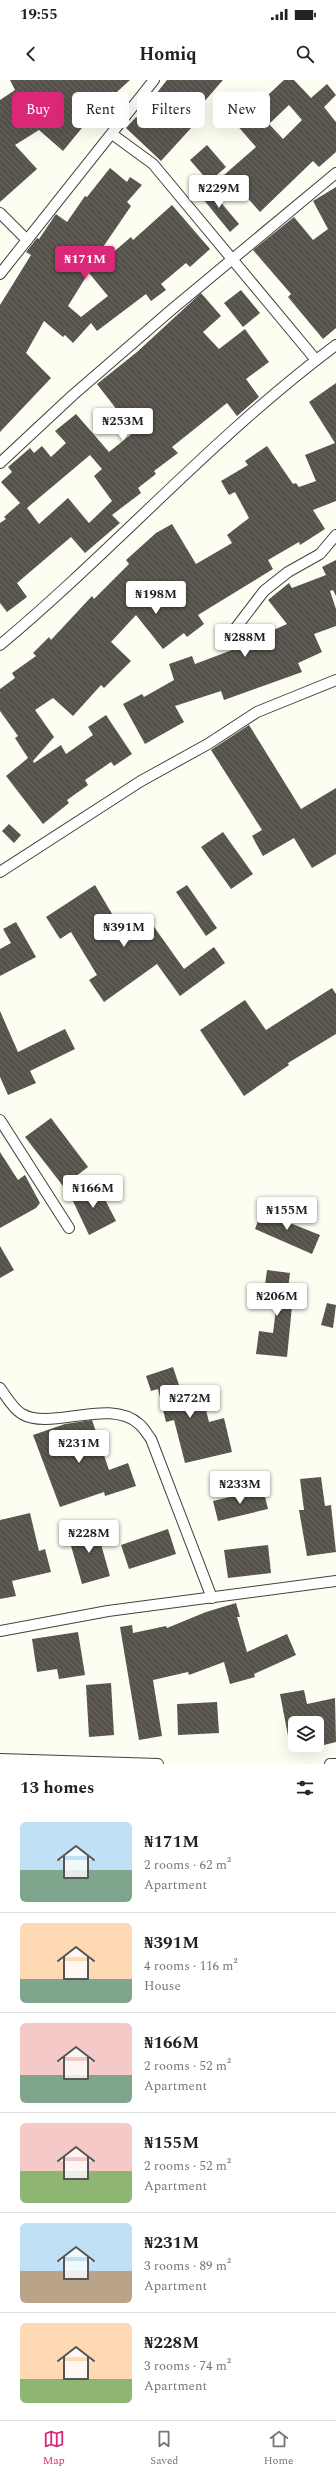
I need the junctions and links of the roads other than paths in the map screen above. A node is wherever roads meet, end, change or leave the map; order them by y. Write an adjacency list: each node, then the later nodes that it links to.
1 (154, 80): 2 (street)
2 (112, 134): 5 (street); 6 (street)
3 (336, 173): 6 (street)
4 (0, 213): 5 (street)
5 (27, 240): 7 (street)
6 (232, 261): 9 (street); 10 (street)
7 (0, 274)
8 (336, 345): 9 (street)
9 (316, 360): 13 (street)
10 (0, 463)
11 (336, 535): 12 (street)
12 (235, 629)
13 (0, 645)
14 (336, 680): 15 (street)
15 (0, 872)
16 (0, 1120): 17 (street)
17 (69, 1228)
18 (0, 1388): 20 (street)
19 (336, 1581): 20 (street)
20 (212, 1598): 21 (street)
21 (0, 1631)
22 (0, 1759): 23 (street)
23 (33, 1761): 24 (street)
24 (158, 1764)
25 (330, 1764): 26 (street)
26 (336, 1764)

